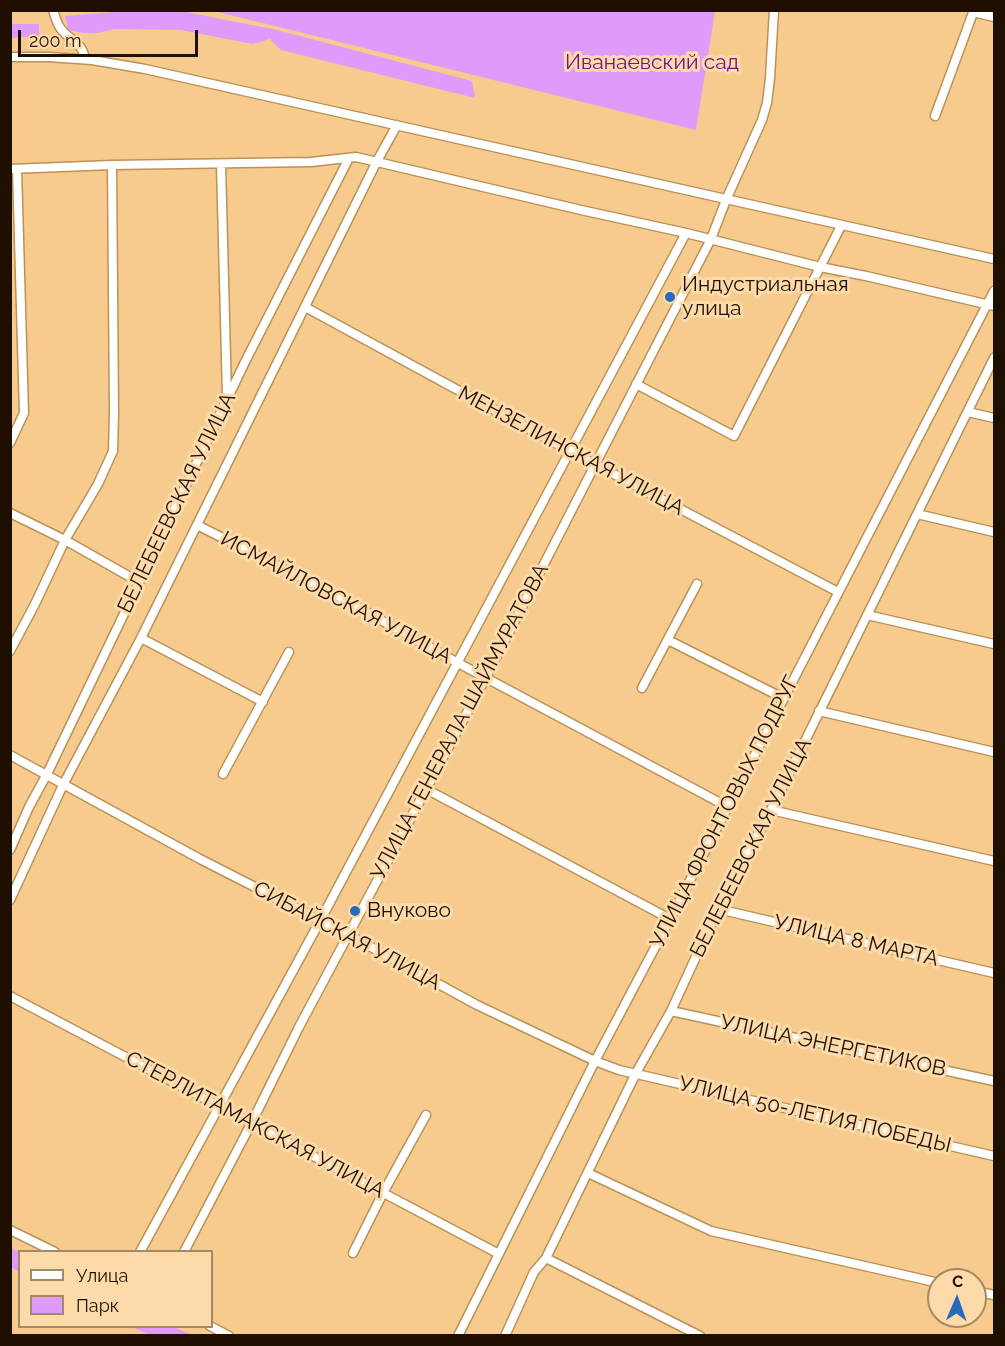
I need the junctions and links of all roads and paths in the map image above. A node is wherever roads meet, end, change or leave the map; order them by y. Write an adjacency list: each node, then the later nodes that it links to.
1 (53, 10): 6 (street)
2 (774, 10): 14 (street, УЛИЦА ГЕНЕРАЛА ШАЙМУРАТОВА)
3 (973, 11): 4 (street); 7 (street)
4 (994, 17)
5 (10, 57): 6 (street)
6 (85, 59): 8 (street)
7 (935, 116)
8 (397, 124): 10 (street, БЕЛЕБЕЕВСКАЯ УЛИЦА); 14 (street)
9 (349, 158): 10 (street); 11 (street); 25 (street, БЕЛЕБЕЕВСКАЯ УЛИЦА)
10 (376, 162): 16 (street); 22 (street, БЕЛЕБЕЕВСКАЯ УЛИЦА)
11 (221, 164): 12 (street); 25 (street)
12 (112, 165): 13 (street); 35 (street)
13 (14, 169): 28 (street)
14 (726, 200): 15 (street); 17 (street, УЛИЦА ГЕНЕРАЛА ШАЙМУРАТОВА)
15 (841, 225): 18 (street); 19 (street)
16 (686, 232): 17 (street); 29 (street)
17 (711, 238): 19 (street); 24 (street, УЛИЦА ГЕНЕРАЛА ШАЙМУРАТОВА)
18 (994, 260)
19 (820, 267): 21 (street); 24 (street)
20 (994, 291): 21 (street, УЛИЦА ФРОНТОВЫХ ПОДРУГ)
21 (991, 305): 38 (street, УЛИЦА ФРОНТОВЫХ ПОДРУГ)
22 (305, 307): 29 (street, МЕНЗЕЛИНСКАЯ УЛИЦА); 33 (street, БЕЛЕБЕЕВСКАЯ УЛИЦА)
23 (994, 358): 26 (street, БЕЛЕБЕЕВСКАЯ УЛИЦА)
24 (636, 384): 30 (street, УЛИЦА ГЕНЕРАЛА ШАЙМУРАТОВА)
25 (227, 400): 36 (street, БЕЛЕБЕЕВСКАЯ УЛИЦА)
26 (968, 412): 27 (street); 32 (street, БЕЛЕБЕЕВСКАЯ УЛИЦА)
27 (994, 418)
28 (10, 443)
29 (570, 451): 30 (street, МЕНЗЕЛИНСКАЯ УЛИЦА); 47 (street)
30 (595, 464): 38 (street, МЕНЗЕЛИНСКАЯ УЛИЦА); 48 (street, УЛИЦА ГЕНЕРАЛА ШАЙМУРАТОВА)
31 (10, 513): 35 (street)
32 (917, 514): 34 (street); 39 (street, БЕЛЕБЕЕВСКАЯ УЛИЦА)
33 (197, 525): 42 (street, БЕЛЕБЕЕВСКАЯ УЛИЦА); 47 (street, ИСМАЙЛОВСКАЯ УЛИЦА)
34 (994, 532)
35 (65, 540): 36 (street); 41 (street)
36 (139, 582): 55 (street, БЕЛЕБЕЕВСКАЯ УЛИЦА)
37 (697, 584): 43 (street)
38 (838, 592): 50 (street, УЛИЦА ФРОНТОВЫХ ПОДРУГ)
39 (867, 615): 44 (street); 52 (street, БЕЛЕБЕЕВСКАЯ УЛИЦА)
40 (10, 630): 41 (street)
41 (19, 635): 45 (street)
42 (141, 638): 51 (street); 57 (street, БЕЛЕБЕЕВСКАЯ УЛИЦА)
43 (668, 640): 49 (street); 50 (street)
44 (994, 644)
45 (10, 651)
46 (289, 652): 51 (street)
47 (458, 663): 48 (street, ИСМАЙЛОВСКАЯ УЛИЦА); 66 (street)
48 (486, 677): 58 (street, УЛИЦА ГЕНЕРАЛА ШАЙМУРАТОВА); 59 (street, ИСМАЙЛОВСКАЯ УЛИЦА)
49 (642, 688)
50 (783, 698): 59 (street, УЛИЦА ФРОНТОВЫХ ПОДРУГ)
51 (263, 702): 56 (street)
52 (819, 711): 53 (street); 60 (street, БЕЛЕБЕЕВСКАЯ УЛИЦА)
53 (994, 752)
54 (10, 755): 55 (street, СИБАЙСКАЯ УЛИЦА)
55 (47, 774): 57 (street, СИБАЙСКАЯ УЛИЦА); 61 (street, БЕЛЕБЕЕВСКАЯ УЛИЦА)
56 (223, 774)
57 (63, 785): 63 (street, БЕЛЕБЕЕВСКАЯ УЛИЦА); 66 (street, СИБАЙСКАЯ УЛИЦА)
58 (426, 789): 65 (street); 67 (street, УЛИЦА ГЕНЕРАЛА ШАЙМУРАТОВА)
59 (728, 807): 65 (street, УЛИЦА ФРОНТОВЫХ ПОДРУГ)
60 (771, 810): 62 (street); 64 (street, БЕЛЕБЕЕВСКАЯ УЛИЦА)
61 (10, 850)
62 (994, 861)
63 (10, 900)
64 (717, 909): 68 (street, УЛИЦА 8 МАРТА); 70 (street, БЕЛЕБЕЕВСКАЯ УЛИЦА)
65 (670, 919): 71 (street, УЛИЦА ФРОНТОВЫХ ПОДРУГ)
66 (320, 921): 67 (street, СИБАЙСКАЯ УЛИЦА); 74 (street)
67 (349, 935): 71 (street, СИБАЙСКАЯ УЛИЦА); 76 (street, УЛИЦА ГЕНЕРАЛА ШАЙМУРАТОВА)
68 (994, 973)
69 (10, 996): 74 (street, СТЕРЛИТАМАКСКАЯ УЛИЦА)
70 (671, 1011): 72 (street, БЕЛЕБЕЕВСКАЯ УЛИЦА); 73 (street, УЛИЦА ЭНЕРГЕТИКОВ)
71 (595, 1061): 72 (street, СИБАЙСКАЯ УЛИЦА); 85 (street, УЛИЦА ФРОНТОВЫХ ПОДРУГ)
72 (636, 1073): 77 (street, УЛИЦА 50-ЛЕТИЯ ПОБЕДЫ); 78 (street, БЕЛЕБЕЕВСКАЯ УЛИЦА)
73 (994, 1081)
74 (218, 1106): 76 (street, СТЕРЛИТАМАКСКАЯ УЛИЦА); 82 (street)
75 (426, 1115): 79 (street)
76 (251, 1124): 79 (street, СТЕРЛИТАМАКСКАЯ УЛИЦА); 83 (street, УЛИЦА ГЕНЕРАЛА ШАЙМУРАТОВА)
77 (994, 1156)
78 (588, 1173): 86 (street, БЕЛЕБЕЕВСКАЯ УЛИЦА); 87 (street)
79 (383, 1193): 84 (street); 85 (street, СТЕРЛИТАМАКСКАЯ УЛИЦА)
80 (10, 1230): 81 (street)
81 (53, 1250)
82 (141, 1250)
83 (185, 1250)
84 (353, 1253)
85 (499, 1254): 90 (street, УЛИЦА ФРОНТОВЫХ ПОДРУГ)
86 (546, 1258): 91 (street, БЕЛЕБЕЕВСКАЯ УЛИЦА); 92 (street)
87 (927, 1280)
88 (213, 1327): 89 (street)
89 (229, 1335)
90 (458, 1335)
91 (506, 1335)
92 (700, 1335)

